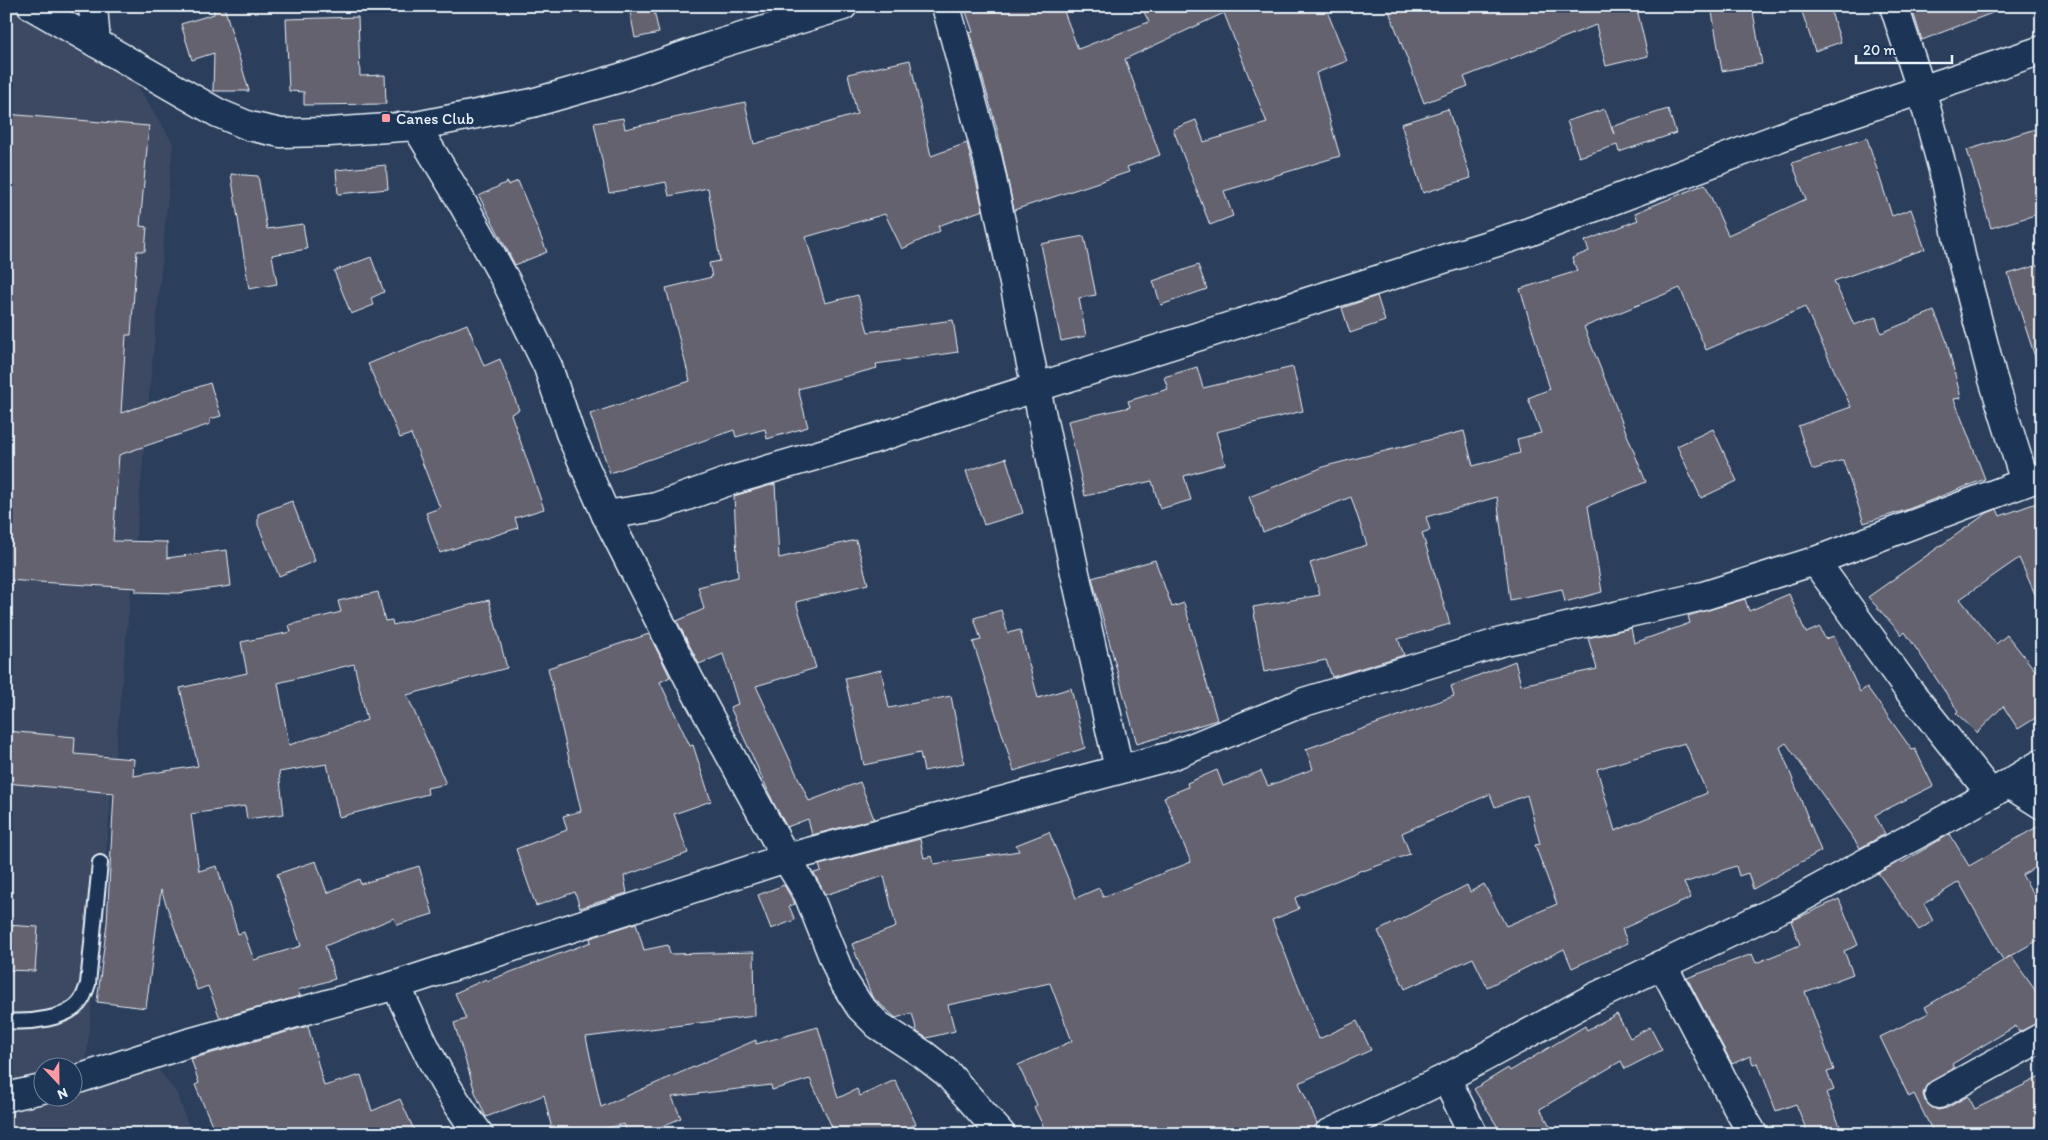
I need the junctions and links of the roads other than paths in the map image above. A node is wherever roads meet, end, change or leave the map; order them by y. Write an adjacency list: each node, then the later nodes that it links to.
1 (32, 6): 6 (street)
2 (93, 6): 6 (street)
3 (843, 6): 9 (street)
4 (946, 6): 10 (street)
5 (1894, 6): 8 (street)
6 (96, 43): 9 (street)
7 (2042, 50): 8 (street)
8 (1921, 89): 10 (street); 11 (street)
9 (416, 126): 12 (street)
10 (1035, 389): 12 (street); 15 (street)
11 (2033, 479): 13 (street)
12 (606, 515): 18 (street)
13 (1815, 561): 15 (street); 16 (street)
14 (2042, 764): 16 (street)
15 (1119, 769): 18 (street)
16 (2000, 789): 17 (street); 20 (street)
17 (2042, 805)
18 (786, 858): 21 (street); 30 (street)
19 (100, 862): 22 (lane)
20 (1662, 964): 25 (street); 33 (street)
21 (396, 985): 24 (street); 29 (street)
22 (6, 1021)
23 (2042, 1037): 27 (street)
24 (82, 1078)
25 (1446, 1078): 31 (street); 32 (street)
26 (32, 1091): 28 (street)
27 (1939, 1094)
28 (6, 1097)
29 (479, 1134)
30 (1001, 1134)
31 (1328, 1134)
32 (1473, 1134)
33 (1753, 1134)

